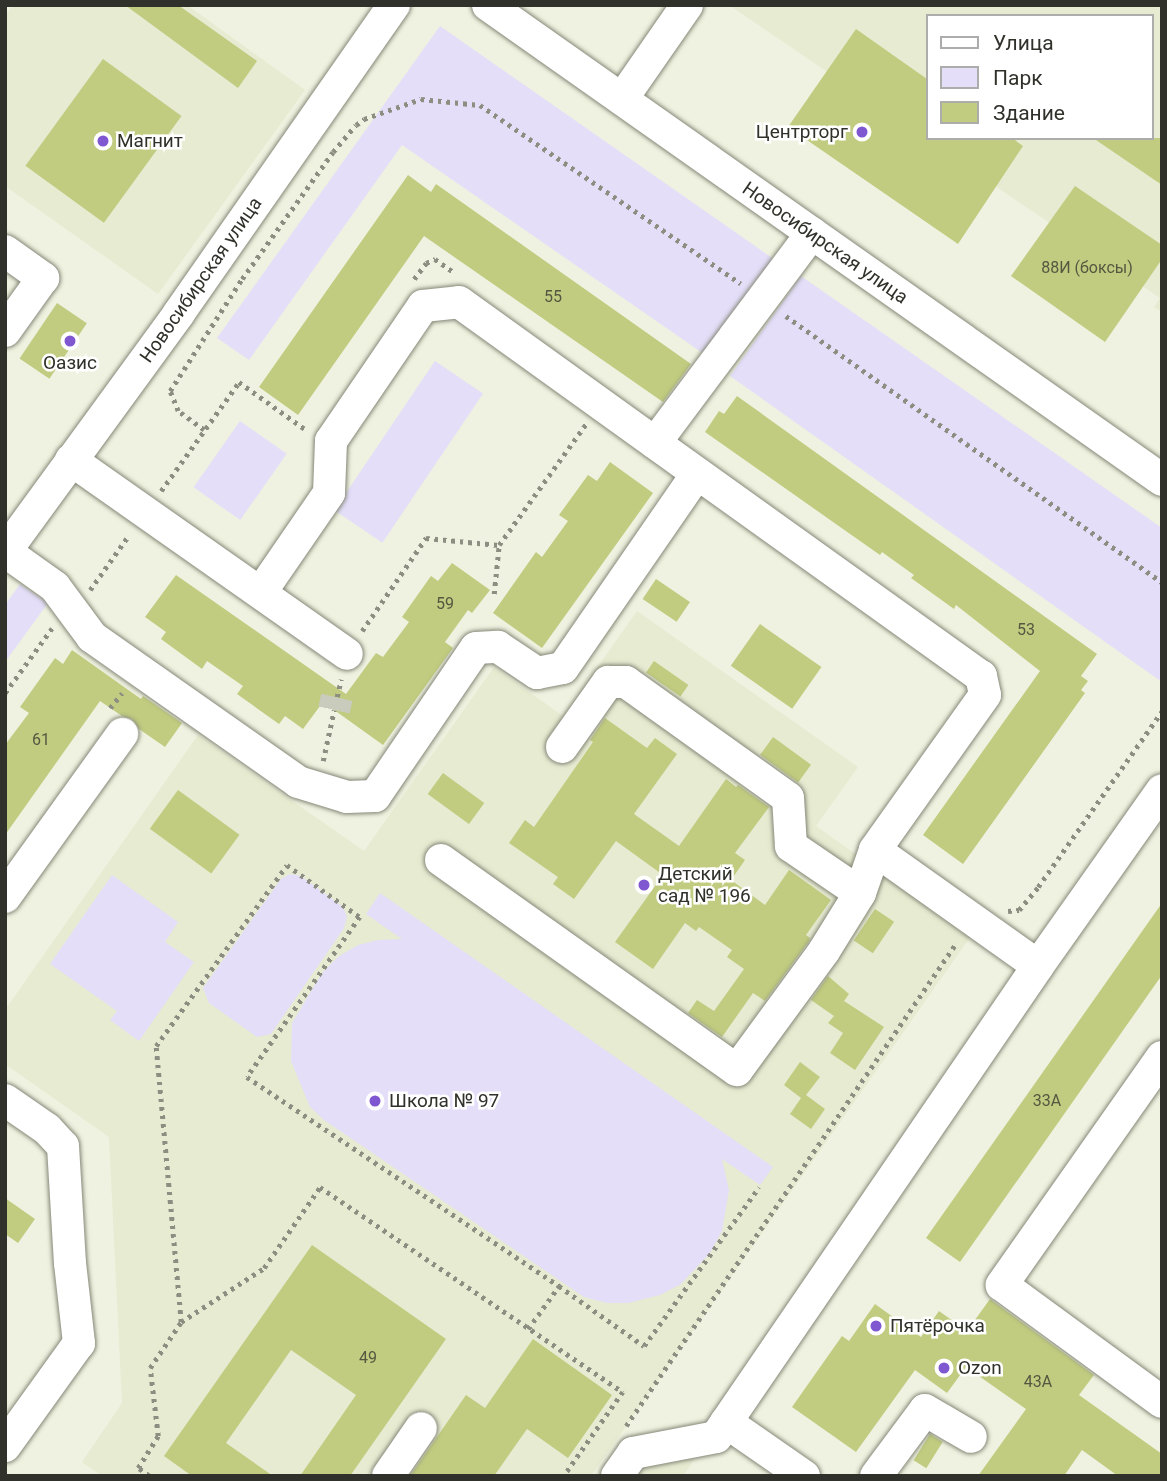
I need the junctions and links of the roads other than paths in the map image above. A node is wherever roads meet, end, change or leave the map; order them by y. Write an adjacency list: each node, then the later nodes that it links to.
1 (394, 5): 9 (street, Новосибирская улица)
2 (488, 5): 4 (street, Новосибирская улица)
3 (687, 5): 4 (street)
4 (622, 99): 5 (street, Новосибирская улица)
5 (812, 233): 8 (street); 11 (street, Новосибирская улица)
6 (5, 251): 7 (street)
7 (5, 331)
8 (655, 443): 10 (street); 13 (street)
9 (71, 460): 12 (street, Новосибирская улица); 13 (street)
10 (697, 474): 12 (street); 18 (street)
11 (1162, 480)
12 (7, 545)
13 (261, 592): 14 (street)
14 (346, 654)
15 (116, 723): 21 (street)
16 (562, 747): 20 (street)
17 (1159, 801): 22 (street)
18 (875, 850): 20 (street); 22 (street)
19 (441, 860): 20 (street)
20 (860, 893)
21 (5, 897)
22 (1038, 966): 26 (street)
23 (1162, 1057): 25 (street)
24 (5, 1100): 29 (street)
25 (1162, 1402)
26 (726, 1422): 31 (street); 32 (street)
27 (421, 1428): 30 (street)
28 (971, 1437): 33 (street)
29 (5, 1446)
30 (388, 1476)
31 (617, 1476)
32 (804, 1476)
33 (876, 1476)

